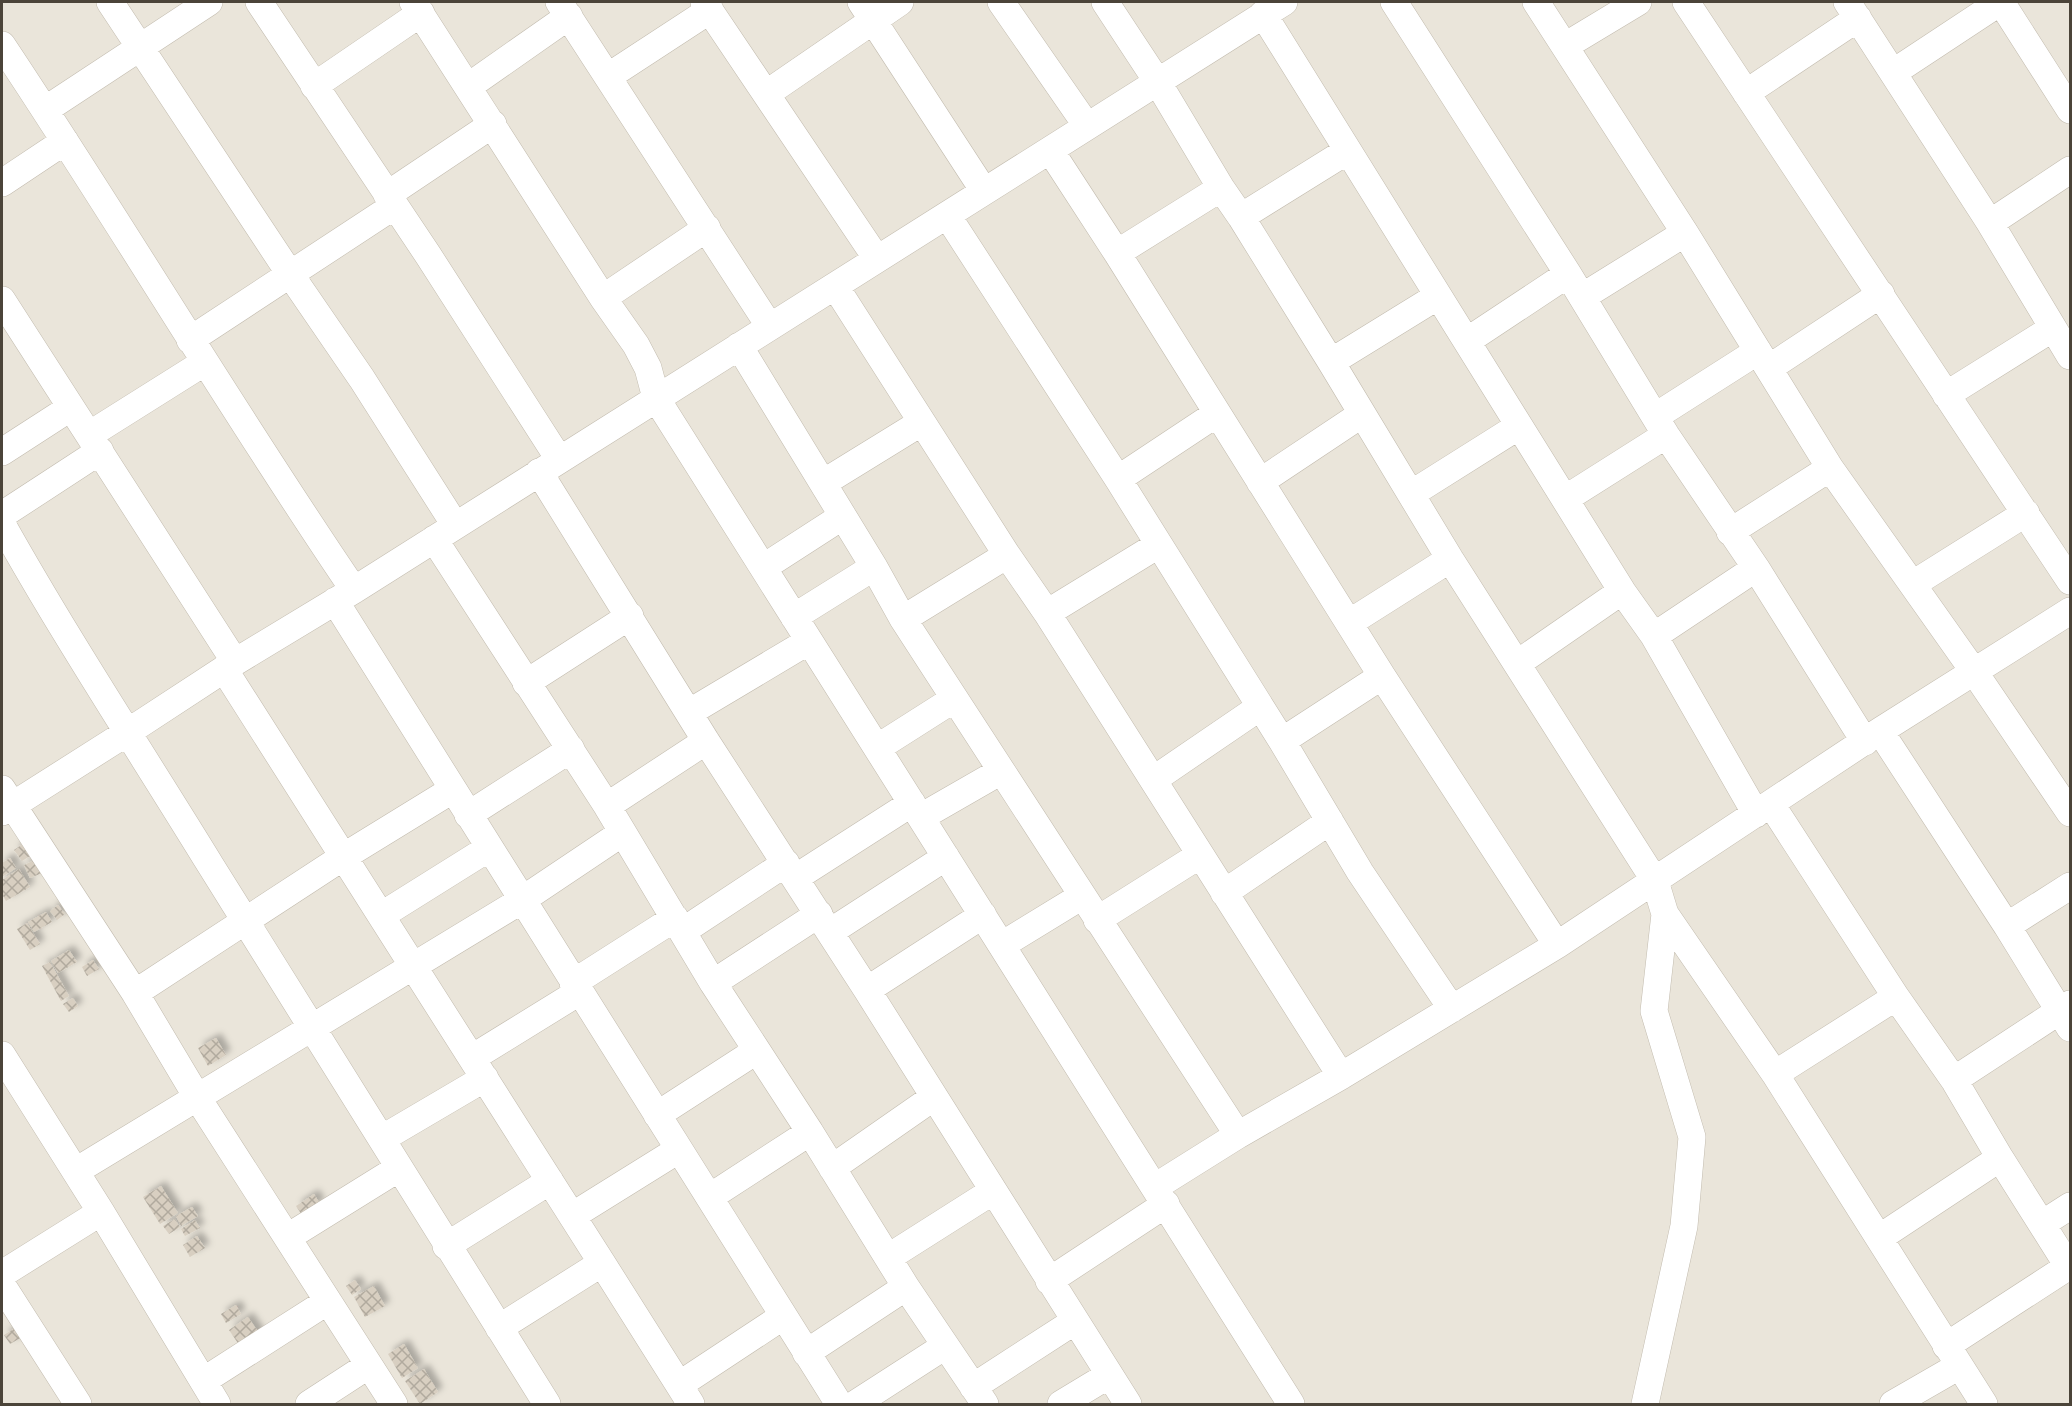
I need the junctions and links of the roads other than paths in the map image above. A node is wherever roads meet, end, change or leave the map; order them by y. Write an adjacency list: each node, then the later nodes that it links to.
1 (110, 2): 20 (street)
2 (209, 2): 20 (street)
3 (259, 2): 24 (street)
4 (900, 2): 16 (street)
5 (1001, 2): 31 (street)
6 (1105, 2): 23 (street)
7 (1394, 2): 48 (street)
8 (1536, 2): 19 (street)
9 (1638, 2): 19 (street)
10 (1686, 2): 26 (street)
11 (2000, 2): 21 (street); 29 (street)
12 (707, 6): 22 (street); 27 (street)
13 (1275, 6): 23 (street); 34 (street)
14 (417, 7): 24 (street); 25 (street)
15 (564, 9): 22 (street); 25 (street)
16 (867, 10): 27 (street); 38 (street)
17 (1853, 10): 21 (street); 26 (street)
18 (2, 45): 28 (street)
19 (1565, 46): 44 (street)
20 (140, 47): 28 (street); 47 (street)
21 (1894, 72): 42 (street)
22 (609, 76): 43 (street)
23 (1157, 81): 31 (street); 37 (street)
24 (314, 86): 39 (street)
25 (469, 86): 30 (street)
26 (1746, 93): 50 (street)
27 (766, 94): 46 (street)
28 (45, 110): 32 (street)
29 (2070, 110)
30 (493, 124): 39 (street); 53 (street)
31 (1087, 126): 33 (street)
32 (65, 141): 36 (street); 57 (street)
33 (1050, 150): 38 (street); 45 (street)
34 (1347, 151): 41 (street); 51 (street)
35 (2070, 170): 42 (street)
36 (2, 183)
37 (1221, 188): 41 (street); 45 (street)
38 (984, 191): 40 (street)
39 (390, 201): 47 (street); 74 (street)
40 (947, 215): 46 (street); 76 (street)
41 (1241, 217): 62 (street)
42 (1990, 223): 56 (street)
43 (707, 228): 53 (street); 55 (street)
44 (1685, 233): 52 (street); 61 (street)
45 (1117, 253): 67 (street)
46 (877, 259): 49 (street)
47 (290, 274): 57 (street); 85 (street)
48 (1568, 274): 52 (street); 58 (street)
49 (835, 286): 55 (street); 69 (street)
50 (1881, 294): 61 (street); 64 (street)
51 (1438, 296): 58 (street); 62 (street)
52 (1582, 297): 71 (street)
53 (603, 298): 65 (street)
54 (2, 301): 66 (street)
55 (770, 327): 59 (street)
56 (2053, 328): 60 (street); 64 (street)
57 (190, 340): 63 (street)
58 (1467, 341): 70 (street)
59 (739, 346): 65 (street); 78 (street)
60 (2070, 356)
61 (1763, 360): 71 (street); 75 (street)
62 (1331, 362): 68 (street)
63 (206, 363): 72 (street); 97 (street)
64 (1946, 395): 81 (street)
65 (656, 398): 74 (street); 91 (street)
66 (70, 408): 72 (street); 73 (street)
67 (1216, 414): 76 (street); 77 (street)
68 (1362, 414): 77 (street); 79 (street)
69 (922, 422): 78 (street); 88 (street)
70 (1519, 426): 79 (street); 80 (street)
71 (1661, 426): 80 (street); 86 (street)
72 (94, 443): 82 (street); 107 (street)
73 (2, 452)
74 (549, 466): 85 (street); 100 (street)
75 (1830, 468): 86 (street); 95 (street)
76 (1118, 479): 87 (street)
77 (1260, 482): 103 (street)
78 (824, 483): 83 (street)
79 (1411, 494): 90 (street)
80 (1565, 499): 96 (street)
81 (2026, 513): 94 (street); 95 (street)
82 (2, 514)
83 (843, 516): 91 (street); 92 (street)
84 (2, 524): 89 (street)
85 (445, 532): 97 (street); 110 (street)
86 (1730, 532): 93 (street)
87 (1158, 545): 99 (street); 112 (street)
88 (1007, 555): 99 (street); 102 (street)
89 (9, 557): 114 (street)
90 (1450, 559): 103 (street); 106 (street)
91 (764, 567): 101 (street)
92 (874, 567): 101 (street); 102 (street)
93 (1756, 568): 104 (street); 115 (street)
94 (2070, 581)
95 (1913, 584): 108 (street)
96 (1622, 591): 104 (street); 106 (street)
97 (345, 596): 107 (street); 122 (street)
98 (2070, 611): 108 (street)
99 (1047, 613): 121 (street)
100 (630, 616): 110 (street); 113 (street)
101 (794, 617): 105 (street)
102 (903, 619): 111 (street)
103 (1349, 623): 109 (street)
104 (1654, 636): 125 (street)
105 (808, 641): 113 (street); 118 (street)
106 (1518, 663): 136 (street)
107 (230, 666): 114 (street); 133 (street)
108 (1975, 673): 115 (street); 127 (street)
109 (1382, 676): 117 (street); 150 (street)
110 (526, 683): 119 (street)
111 (954, 699): 118 (street); 120 (street)
112 (1260, 707): 117 (street); 121 (street)
113 (690, 712): 116 (street)
114 (128, 732): 123 (street); 145 (street)
115 (1873, 736): 125 (street); 148 (street)
116 (706, 741): 124 (street); 135 (street)
117 (1282, 741): 129 (street)
118 (877, 748): 126 (street)
119 (571, 749): 124 (street); 128 (street)
120 (1001, 771): 126 (street); 139 (street)
121 (1153, 780): 132 (street)
122 (453, 790): 128 (street); 133 (street)
123 (5, 802): 155 (street)
124 (607, 806): 130 (street)
125 (1763, 809): 136 (street); 156 (street)
126 (917, 810): 134 (street); 135 (street)
127 (2070, 813)
128 (468, 815): 131 (street)
129 (1330, 821): 138 (street); 157 (street)
130 (622, 833): 140 (street); 147 (street)
131 (489, 848): 140 (street); 142 (street)
132 (1200, 855): 138 (street); 144 (street)
133 (343, 857): 142 (street); 145 (street)
134 (946, 857): 143 (street); 146 (street)
135 (790, 870): 146 (street); 147 (street)
136 (1654, 881): 141 (street); 150 (street)
137 (2070, 886): 148 (street)
138 (1224, 893): 164 (street)
139 (1082, 896): 144 (street); 149 (street)
140 (522, 900): 151 (street); 153 (street)
141 (1665, 914): 163 (street); 217 (street)
142 (382, 915): 151 (street)
143 (982, 915): 149 (street); 154 (street)
144 (1097, 920): 170 (street)
145 (246, 921): 155 (street); 159 (street)
146 (825, 923): 152 (street); 154 (street)
147 (679, 925): 152 (street); 153 (street)
148 (2007, 926): 158 (street)
149 (1002, 945): 179 (street)
150 (1557, 945): 157 (street)
151 (412, 965): 159 (street); 162 (street)
152 (713, 983): 160 (street)
153 (576, 987): 162 (street); 168 (street)
154 (867, 990): 167 (street)
155 (135, 993): 166 (street)
156 (1896, 998): 163 (street); 165 (street)
157 (1452, 1009): 164 (street)
158 (2067, 1014): 165 (street)
159 (311, 1028): 166 (street); 171 (street)
160 (756, 1051): 168 (street); 169 (street)
161 (2, 1055): 176 (street)
162 (478, 1068): 171 (street); 177 (street)
163 (1775, 1074): 186 (street)
164 (1341, 1076): 170 (street)
165 (1954, 1080): 173 (street)
166 (197, 1097): 176 (street); 185 (street)
167 (934, 1097): 175 (street); 178 (street)
168 (657, 1115): 172 (street)
169 (810, 1132): 175 (street); 180 (street)
170 (1238, 1136): 179 (street)
171 (382, 1138): 174 (street)
172 (678, 1150): 180 (street); 183 (street)
173 (2000, 1158): 184 (street); 186 (street)
174 (399, 1168): 185 (street); 187 (street)
175 (832, 1168): 188 (street)
176 (76, 1171): 182 (street)
177 (550, 1181): 183 (street); 187 (street)
178 (993, 1191): 188 (street); 192 (street)
179 (1161, 1196): 192 (street); 216 (street)
180 (710, 1197): 196 (street)
181 (2070, 1206): 184 (street)
182 (102, 1212): 191 (street); 204 (street)
183 (572, 1216): 189 (street)
184 (2042, 1224): 190 (street)
185 (288, 1237): 195 (street)
186 (1879, 1238): 201 (street)
187 (446, 1246): 198 (street)
188 (889, 1257): 194 (street)
189 (603, 1263): 198 (street); 205 (street)
190 (2070, 1268): 201 (street)
191 (2, 1274)
192 (1049, 1281): 197 (street)
193 (2, 1285): 207 (street)
194 (906, 1287): 199 (street); 200 (street)
195 (328, 1301): 202 (street); 204 (street)
196 (782, 1317): 200 (street); 205 (street)
197 (1075, 1321): 203 (street); 206 (street)
198 (499, 1328): 211 (street)
199 (945, 1346): 206 (street); 213 (street)
200 (806, 1353): 212 (street)
201 (1953, 1356): 218 (street); 219 (street)
202 (369, 1365): 209 (street); 210 (street)
203 (1108, 1375): 214 (street); 215 (street)
204 (203, 1381): 208 (street)
205 (685, 1395)
206 (979, 1395)
207 (78, 1404)
208 (218, 1404)
209 (309, 1404)
210 (394, 1404)
211 (547, 1404)
212 (838, 1404)
213 (855, 1404)
214 (1061, 1404)
215 (1128, 1404)
216 (1292, 1404)
217 (1645, 1404)
218 (1893, 1404)
219 (1984, 1404)

